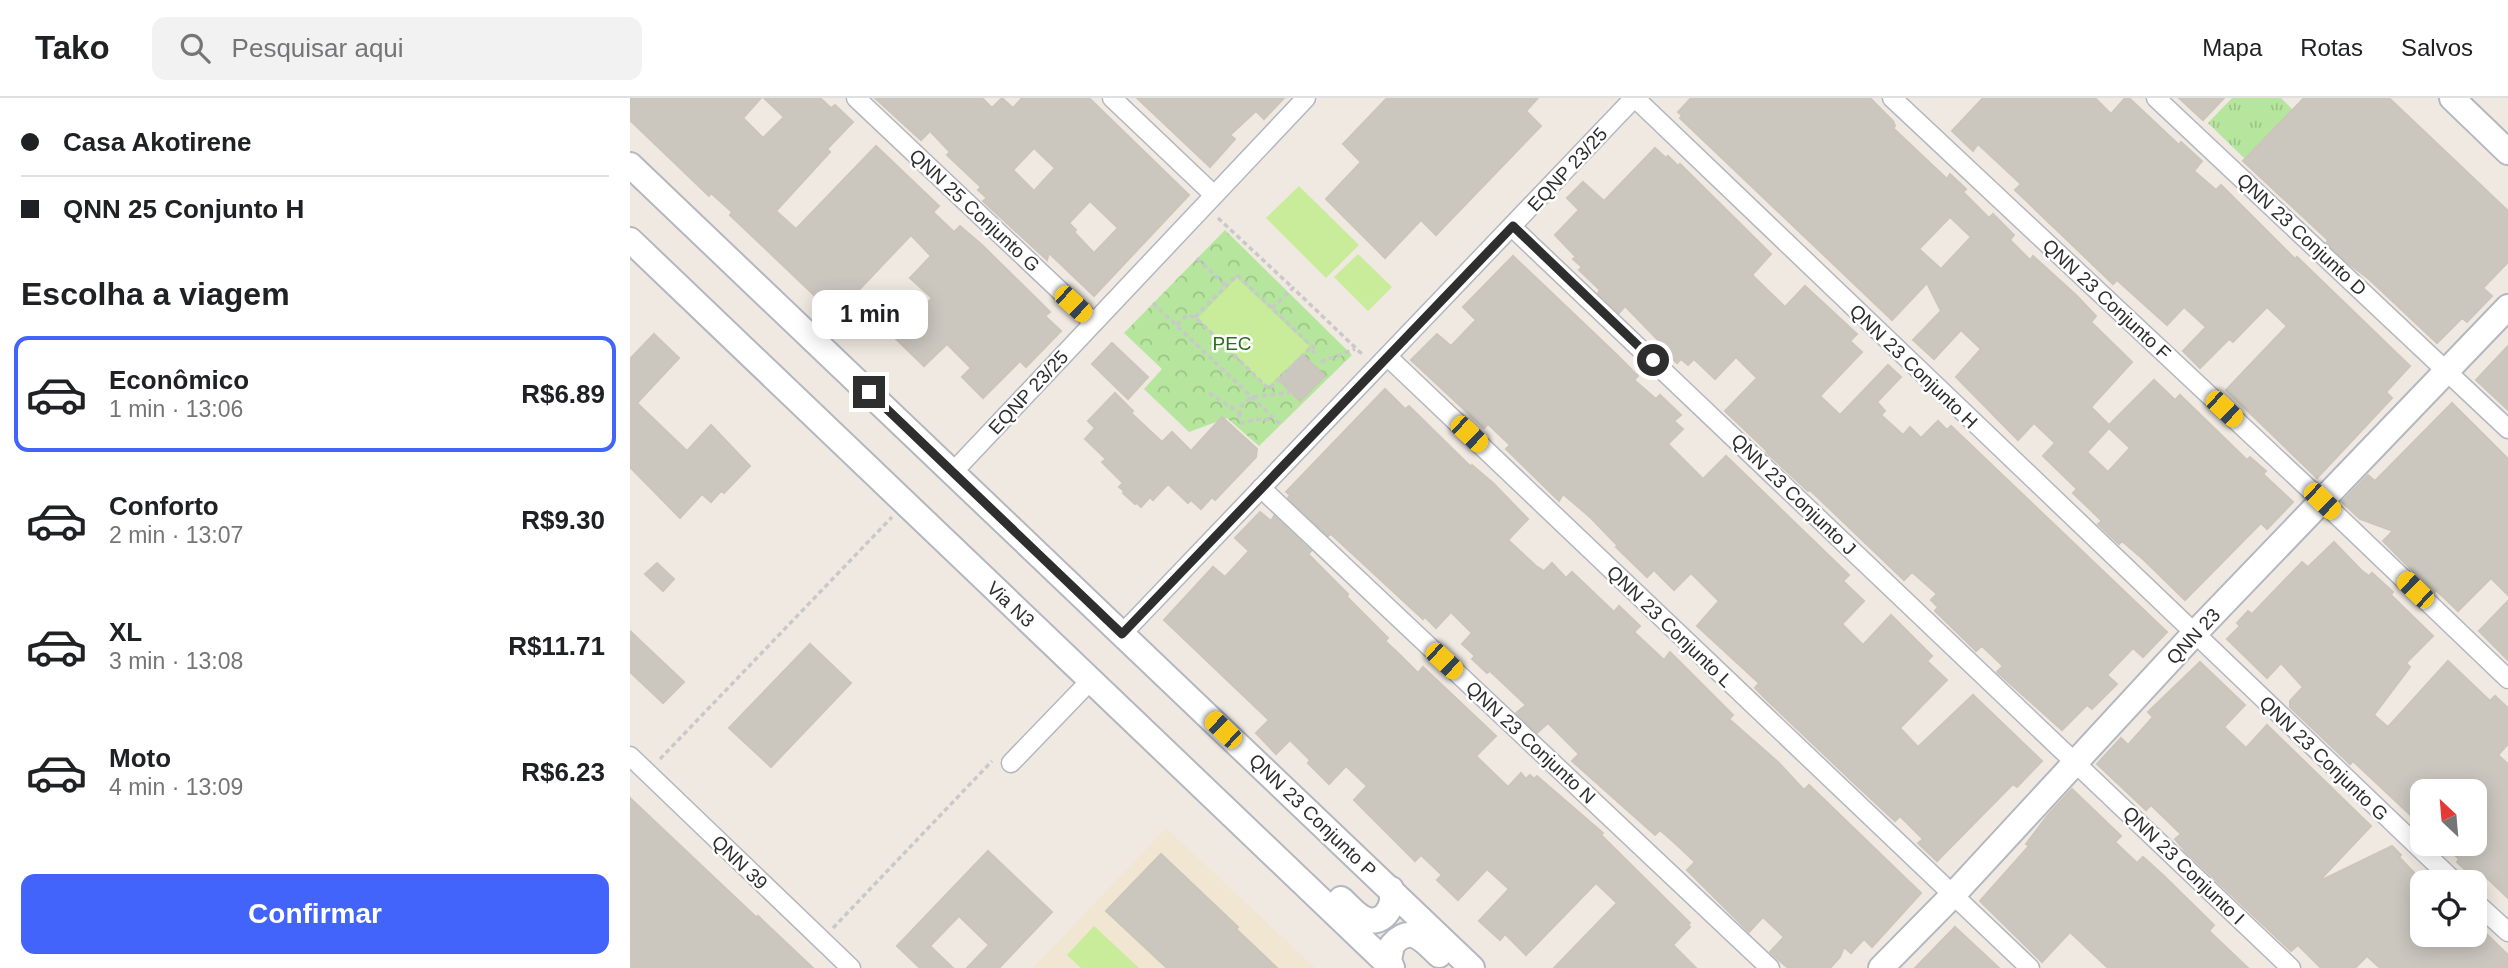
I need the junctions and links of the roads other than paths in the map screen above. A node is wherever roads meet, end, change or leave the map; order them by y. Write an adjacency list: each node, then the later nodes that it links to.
1 (856, 98): 16 (street, QNN 25 Conjunto G)
2 (1112, 98): 11 (street)
3 (1306, 98): 11 (street, EQNP 23/25)
4 (1635, 98): 12 (street, EQNP 23/25); 24 (street, QNN 23 Conjunto H)
5 (1892, 98): 22 (street, QNN 23 Conjunto F)
6 (2156, 98): 18 (street, QNN 23 Conjunto D)
7 (2452, 98): 8 (main road)
8 (2504, 141)
9 (630, 164): 14 (main road)
10 (630, 186): 14 (main road)
11 (1214, 195): 16 (street, EQNP 23/25)
12 (1513, 226): 17 (street, EQNP 23/25); 28 (street, QNN 23 Conjunto J)
13 (630, 240): 26 (main road, Via N3)
14 (713, 243): 20 (main road)
15 (2508, 307): 18 (main road, QNN 23)
16 (1093, 322): 20 (street, EQNP 23/25)
17 (1388, 357): 21 (street, EQNP 23/25); 33 (street, QNN 23 Conjunto L)
18 (2447, 371): 19 (street, QNN 23 Conjunto D); 22 (main road, QNN 23)
19 (2508, 429)
20 (953, 472): 23 (main road)
21 (1261, 488): 23 (street, EQNP 23/25); 40 (street, QNN 23 Conjunto N)
22 (2322, 501): 24 (main road, QNN 23); 25 (street, QNN 23 Conjunto F)
23 (1122, 634): 32 (main road, QNN 23 Conjunto P)
24 (2194, 634): 28 (main road, QNN 23); 31 (street, QNN 23 Conjunto G)
25 (2508, 679)
26 (1091, 681): 29 (street); 30 (main road, Via N3)
27 (630, 756): 36 (street, QNN 39)
28 (2076, 761): 33 (main road, QNN 23); 43 (street, QNN 23 Conjunto I)
29 (1011, 763)
30 (1212, 797): 32 (main road); 37 (main road, Via N3)
31 (2442, 870)
32 (1391, 889): 39 (main road, QNN 23 Conjunto P)
33 (1953, 895): 41 (main road, QNN 23); 42 (street, QNN 23 Conjunto L)
34 (2487, 913): 35 (street)
35 (2508, 932)
36 (851, 968)
37 (1392, 968): 38 (main road)
38 (1452, 968)
39 (1472, 968)
40 (1770, 968)
41 (1881, 968)
42 (2030, 968)
43 (2291, 968)

